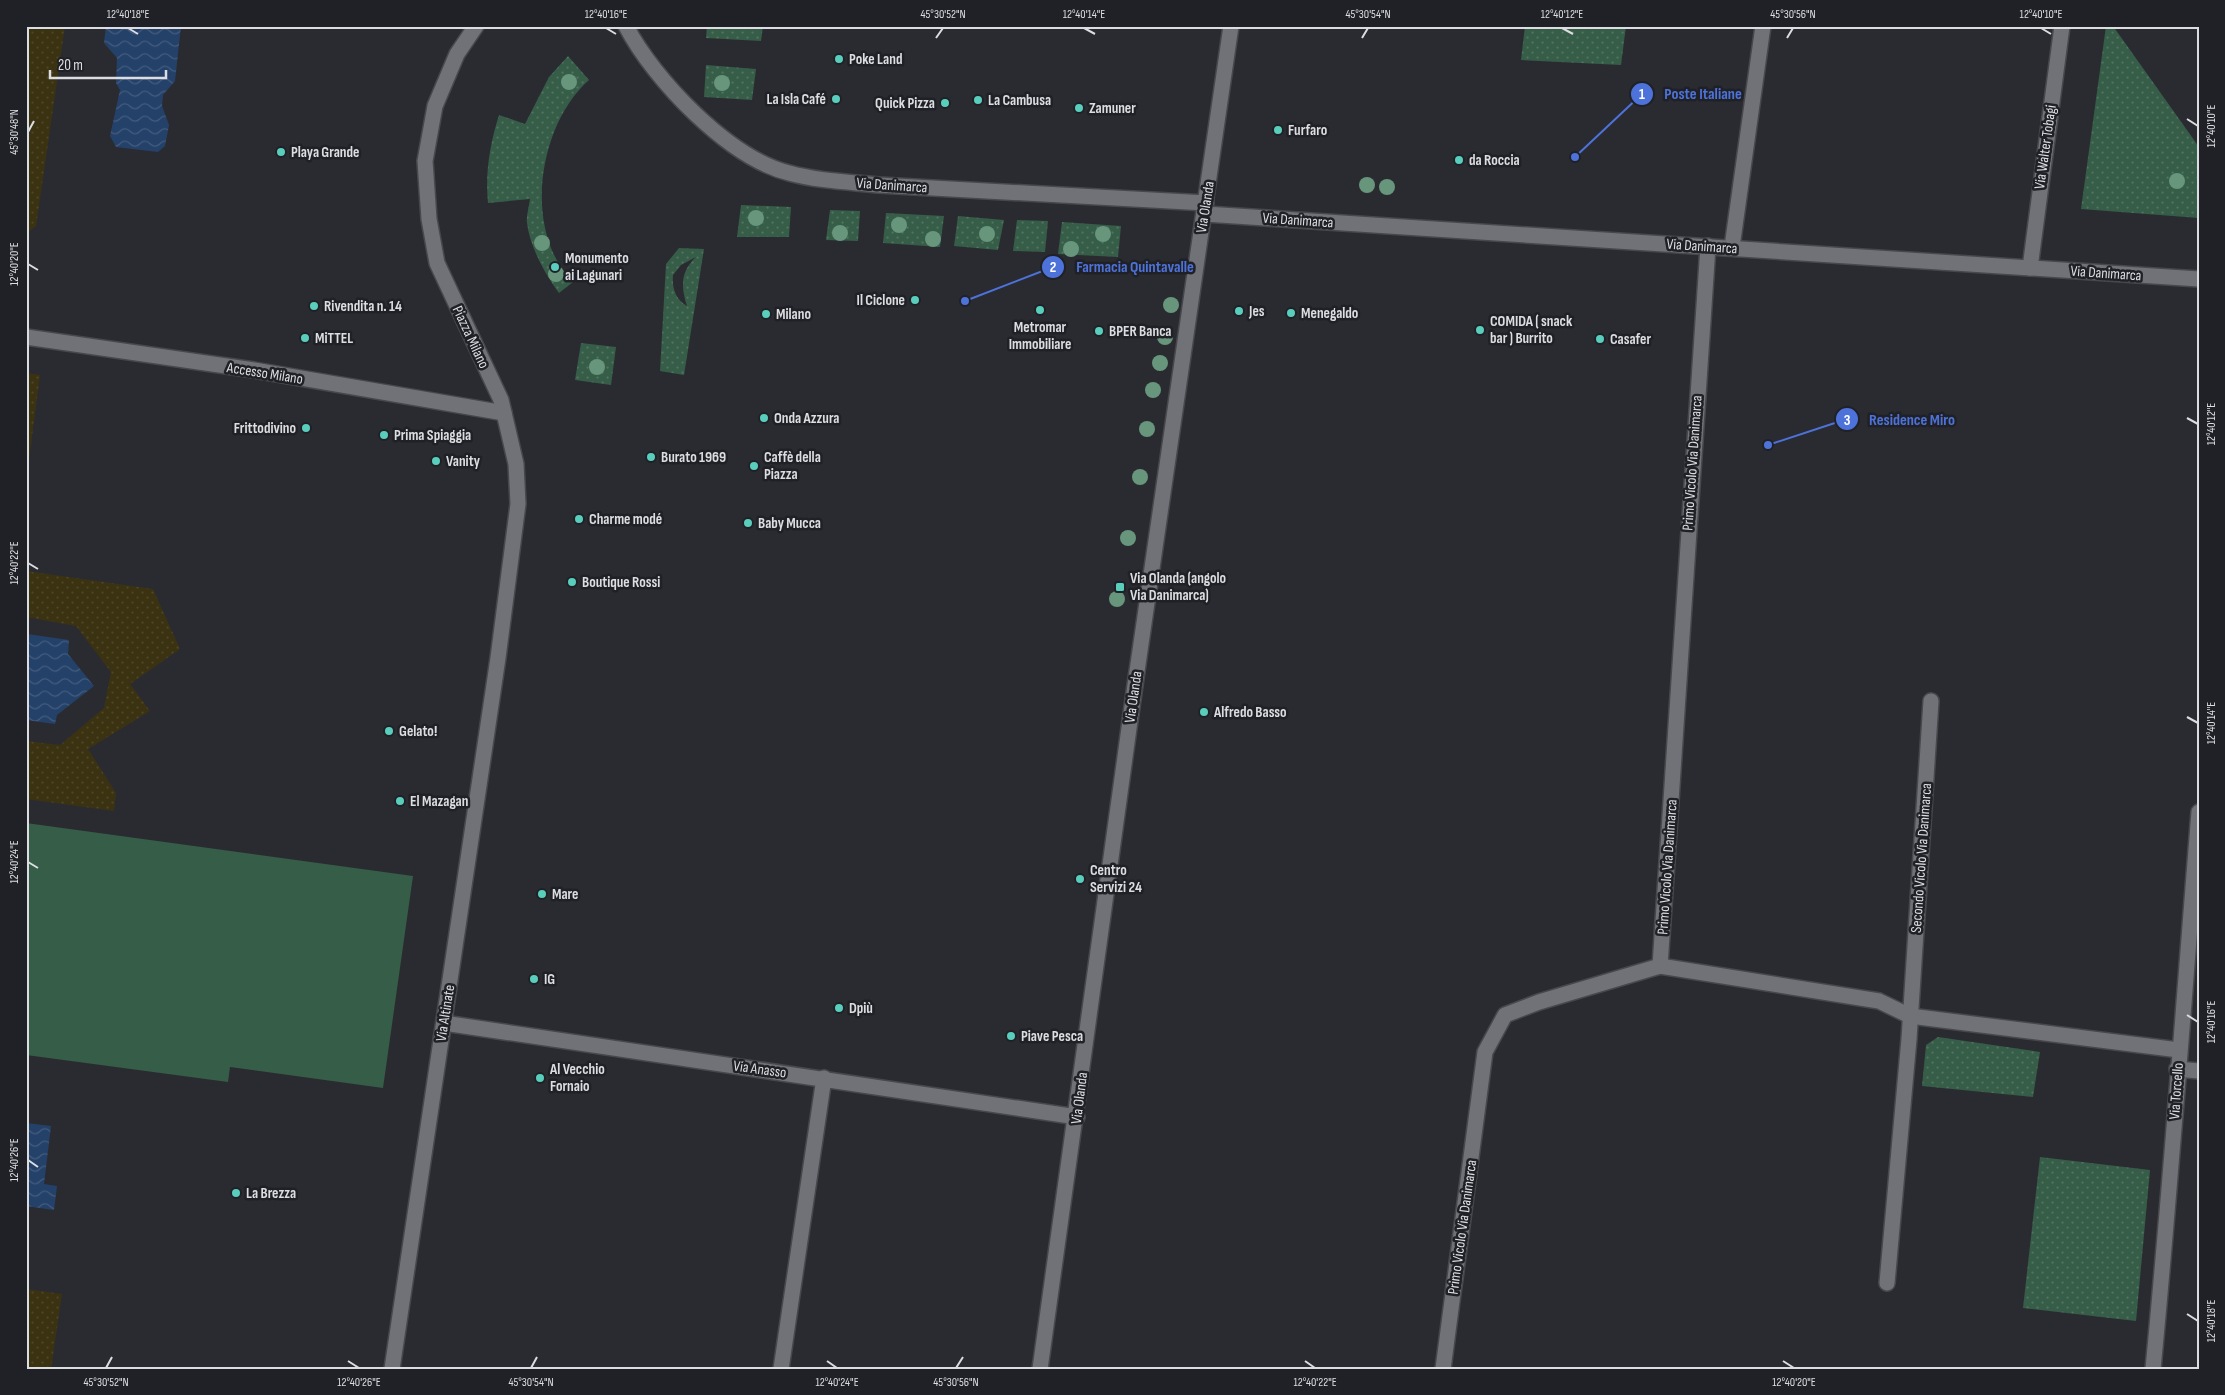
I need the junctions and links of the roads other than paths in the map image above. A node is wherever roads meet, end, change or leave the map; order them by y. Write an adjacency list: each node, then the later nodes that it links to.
1 (476, 26): 12 (street, Piazza Milano)
2 (626, 26): 6 (street, Via Danimarca)
3 (1231, 26): 6 (street, Via Olanda)
4 (1763, 26): 8 (street)
5 (2062, 26): 9 (street, Via Walter Tobagi)
6 (1206, 208): 7 (street, Via Danimarca); 23 (street, Via Olanda)
7 (1708, 246): 8 (street, Via Danimarca); 16 (street, Primo Vicolo Via Danimarca)
8 (1732, 248): 9 (street, Via Danimarca)
9 (2030, 268): 10 (street, Via Danimarca)
10 (2199, 279)
11 (26, 336): 12 (street, Accesso Milano)
12 (504, 413): 13 (street, Piazza Milano)
13 (498, 658): 18 (street, Via Altinate)
14 (1931, 701): 17 (street, Secondo Vicolo Via Danimarca)
15 (2199, 812): 19 (street, Via Torcello)
16 (1660, 966): 17 (street); 28 (street, Primo Vicolo Via Danimarca)
17 (1910, 1016): 19 (street); 24 (street, Secondo Vicolo Via Danimarca)
18 (444, 1023): 22 (street, Via Anasso); 25 (street, Via Altinate)
19 (2179, 1050): 20 (street, Via Torcello)
20 (2177, 1069): 21 (street); 29 (street, Via Torcello)
21 (2199, 1071)
22 (824, 1078): 23 (street, Via Anasso); 26 (street)
23 (1077, 1117): 27 (street, Via Olanda)
24 (1887, 1283)
25 (392, 1369)
26 (781, 1369)
27 (1040, 1369)
28 (1443, 1369)
29 (2153, 1369)

